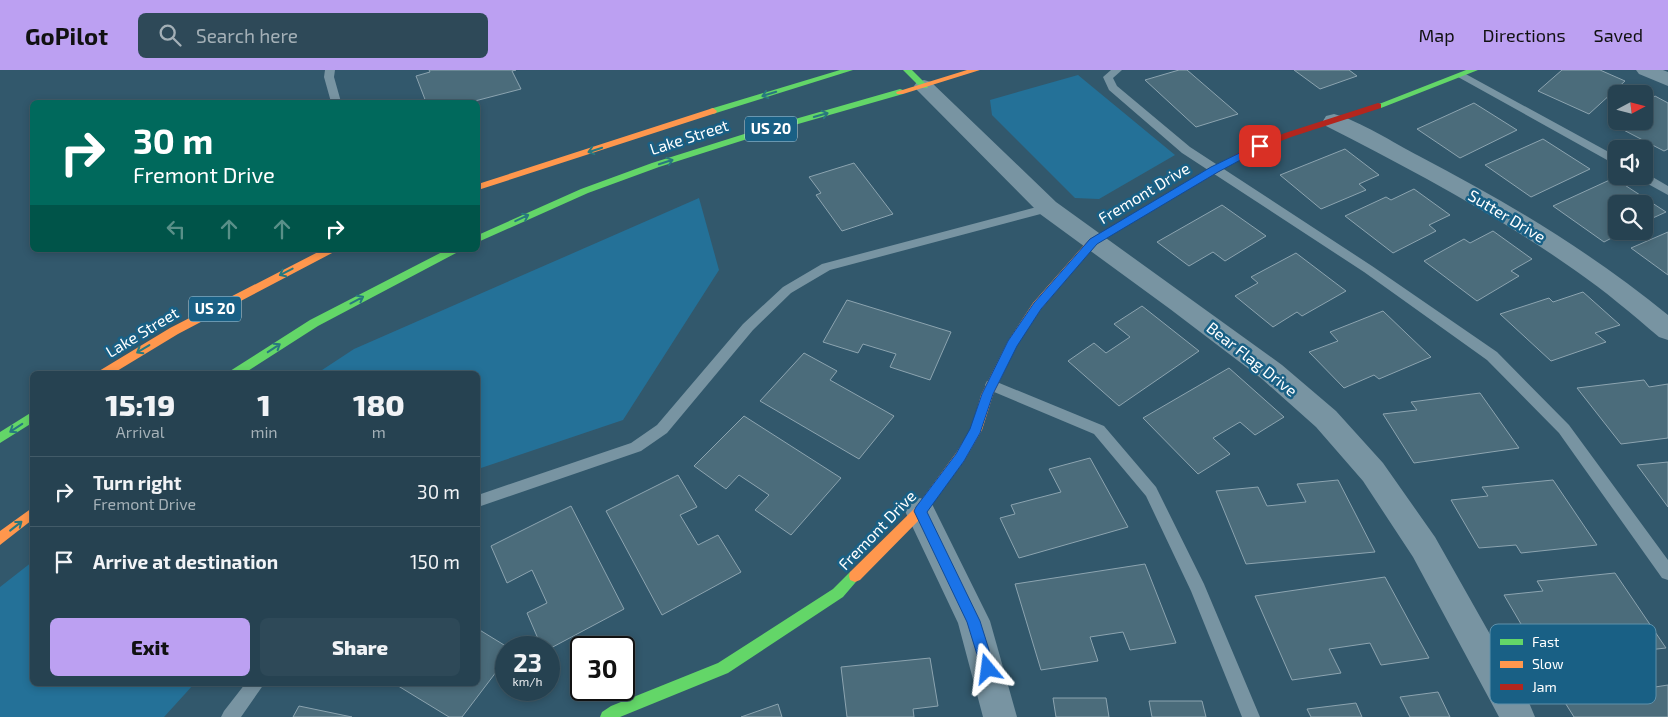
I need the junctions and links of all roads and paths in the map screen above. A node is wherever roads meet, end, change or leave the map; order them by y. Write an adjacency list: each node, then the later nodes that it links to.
1 (330, 70): 11 (lane)
2 (849, 70): 16 (main road, Lake Street / US 20, one-way to 16)
3 (907, 70): 10 (main road, Bear Flag Drive)
4 (976, 70): 10 (main road, Lake Street / US 20)
5 (1118, 70): 14 (lane)
6 (1474, 70): 8 (main road, Fremont Drive)
7 (1646, 70): 9 (street)
8 (1462, 75): 12 (main road, Fremont Drive); 13 (lane)
9 (1668, 80)
10 (924, 86): 18 (street, Bear Flag Drive); 19 (main road, Lake Street / US 20, one-way to 10)
11 (335, 100)
12 (1334, 121): 14 (main road, Fremont Drive); 23 (street, Sutter Drive)
13 (1608, 157)
14 (1214, 170): 20 (main road, Fremont Drive); 33 (lane)
15 (1653, 182): 17 (lane)
16 (480, 187)
17 (1668, 191)
18 (1048, 208): 20 (street, Bear Flag Drive); 29 (lane)
19 (480, 238)
20 (1094, 241): 26 (main road, Fremont Drive); 34 (street, Bear Flag Drive)
21 (326, 252): 24 (main road, Lake Street / US 20, one-way to 24)
22 (450, 252): 25 (main road, one-way to 22)
23 (1668, 330)
24 (109, 371)
25 (239, 371)
26 (992, 385): 30 (main road, Fremont Drive); 40 (lane)
27 (30, 418): 28 (main road, one-way to 28)
28 (0, 438)
29 (480, 500)
30 (920, 511): 38 (main road, Fremont Drive); 39 (street)
31 (30, 515): 32 (main road, one-way to 31)
32 (0, 539)
33 (1668, 572)
34 (1490, 666)
35 (254, 686): 37 (lane)
36 (1511, 704): 41 (street, Bear Flag Drive)
37 (230, 717)
38 (607, 717)
39 (1000, 717)
40 (1251, 717)
41 (1518, 717)

